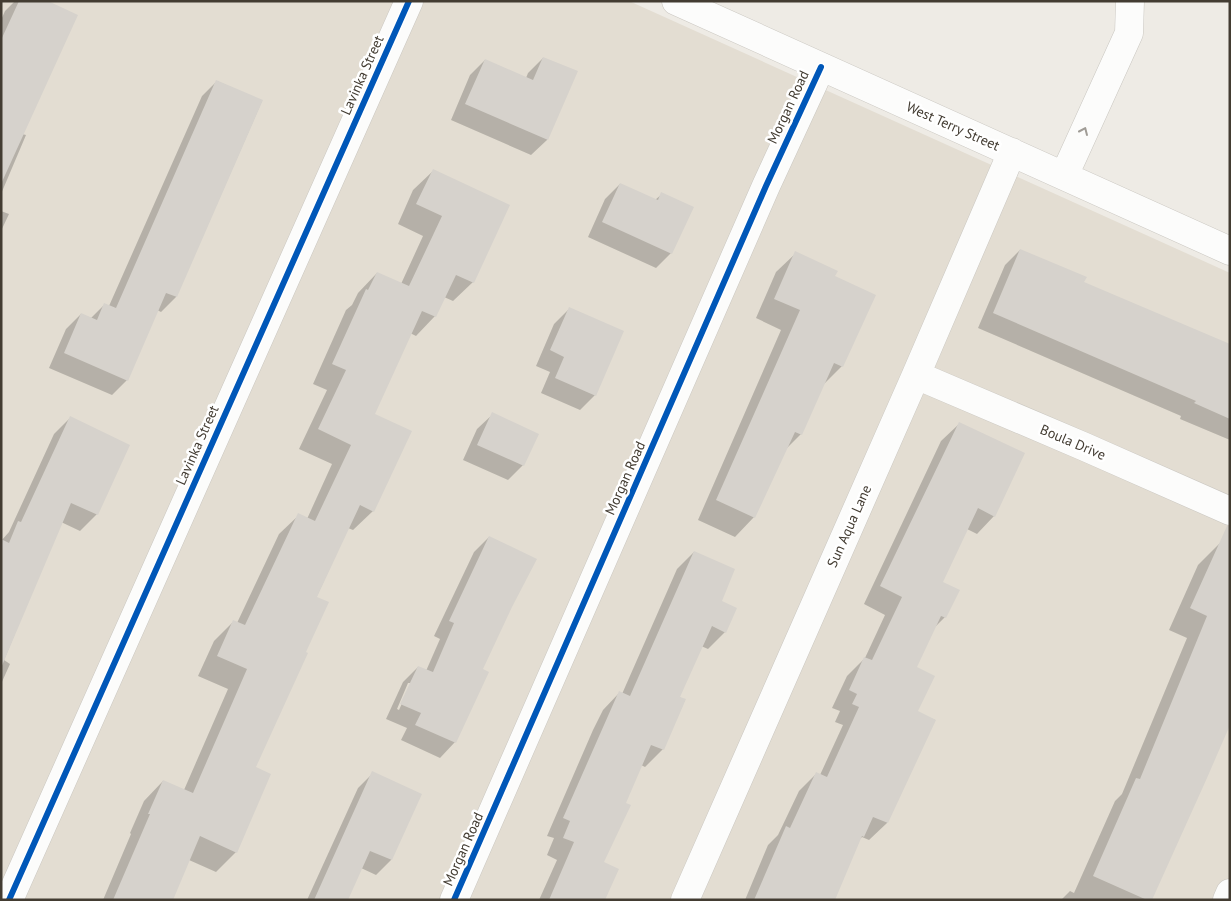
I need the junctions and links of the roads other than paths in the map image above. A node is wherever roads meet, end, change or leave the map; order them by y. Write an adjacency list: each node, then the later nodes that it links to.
1 (409, 1): 11 (street, Lavinka Street)
2 (676, 1): 4 (street, West Terry Street)
3 (1130, 1): 6 (street, one-way to 3)
4 (821, 67): 5 (street, West Terry Street); 12 (street, Morgan Road)
5 (1012, 152): 6 (street, West Terry Street); 8 (street, Sun Aqua Lane)
6 (1064, 176): 7 (street, West Terry Street)
7 (1230, 251)
8 (916, 375): 9 (street, Boula Drive); 13 (street, Sun Aqua Lane)
9 (1230, 511)
10 (1230, 893): 14 (street)
11 (9, 900)
12 (454, 900)
13 (685, 900)
14 (1227, 900)

